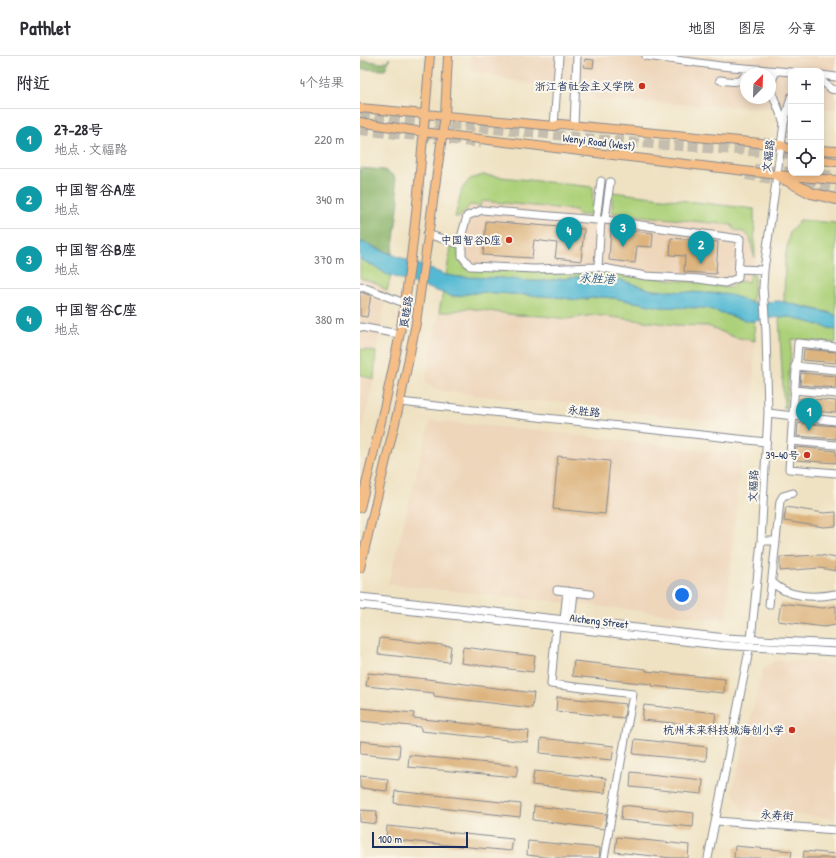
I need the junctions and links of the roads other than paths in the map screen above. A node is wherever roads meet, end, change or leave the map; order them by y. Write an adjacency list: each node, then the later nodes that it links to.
1 (430, 56): 19 (main road)
2 (448, 56): 20 (main road, 良睦路)
3 (559, 56): 24 (street)
4 (578, 56): 23 (street)
5 (646, 56): 6 (street)
6 (712, 60): 7 (street)
7 (745, 68)
8 (776, 71): 9 (street)
9 (788, 72)
10 (824, 75): 11 (street)
11 (836, 77)
12 (720, 80): 13 (street)
13 (740, 80)
14 (824, 83): 15 (street)
15 (836, 90)
16 (776, 102): 22 (street)
17 (789, 104): 22 (street, 文福路)
18 (360, 108): 19 (main road, Wenyi Road (West))
19 (425, 115): 20 (main road, Wenyi Road (West)); 25 (main road)
20 (445, 115): 24 (main road, Wenyi Road (West)); 26 (main road, 良睦路)
21 (360, 122): 25 (main road, Wenyi Road (West))
22 (784, 123): 27 (street, 文福路)
23 (574, 125): 24 (main road, Wenyi Road (West)); 27 (main road, Wenyi Road (West))
24 (554, 126)
25 (423, 132): 26 (main road, Wenyi Road (West)); 46 (main road, 良睦路)
26 (441, 134): 34 (main road, Wenyi Road (West)); 40 (main road, 良睦路)
27 (781, 145): 28 (main road, Wenyi Road (West)); 29 (main road, Wenyi Road (West)); 34 (street, 文福路)
28 (788, 146)
29 (788, 148)
30 (824, 150): 31 (main road)
31 (836, 151)
32 (824, 160): 33 (main road)
33 (836, 162)
34 (776, 175): 35 (main road, Wenyi Road (West)); 38 (highway); 44 (street, 文福路)
35 (836, 180)
36 (601, 181): 39 (street)
37 (610, 182): 39 (street)
38 (836, 199)
39 (600, 220): 41 (street); 42 (street); 43 (street)
40 (427, 234): 41 (street); 54 (main road, 良睦路)
41 (462, 246): 42 (street)
42 (598, 267): 43 (street)
43 (739, 269): 44 (street)
44 (764, 270): 55 (street, 文福路)
45 (360, 286): 46 (street)
46 (405, 300): 48 (main road, 良睦路)
47 (360, 327): 48 (street)
48 (399, 334): 63 (main road, 良睦路)
49 (836, 347): 50 (street)
50 (796, 366): 51 (street); 52 (street)
51 (836, 370)
52 (794, 390): 53 (street); 56 (street)
53 (836, 394)
54 (400, 402): 59 (street, 永胜路); 66 (main road, 良睦路)
55 (768, 413): 56 (street); 59 (street, 文福路)
56 (792, 417): 57 (street); 58 (street)
57 (836, 421)
58 (791, 441): 60 (street); 61 (street)
59 (766, 442): 64 (street, 文福路)
60 (836, 445)
61 (836, 473)
62 (793, 493): 65 (street)
63 (360, 508)
64 (761, 541): 65 (street); 77 (street, 文福路)
65 (776, 541): 67 (street)
66 (360, 568)
67 (772, 582): 71 (street); 74 (street)
68 (557, 590): 69 (street)
69 (570, 592): 70 (street); 75 (street)
70 (590, 594)
71 (836, 594)
72 (360, 597): 75 (street, Aicheng Street)
73 (360, 605): 76 (street, Aicheng Street)
74 (770, 605)
75 (568, 620): 77 (street, Aicheng Street)
76 (556, 627): 77 (street, Aicheng Street); 82 (street)
77 (751, 644): 78 (street, Aicheng Street); 79 (street, Aicheng Street); 80 (street, 文福路)
78 (836, 644)
79 (836, 652)
80 (716, 821): 81 (street, 永寿街); 83 (street, 文福路)
81 (836, 830)
82 (604, 858)
83 (708, 858)

